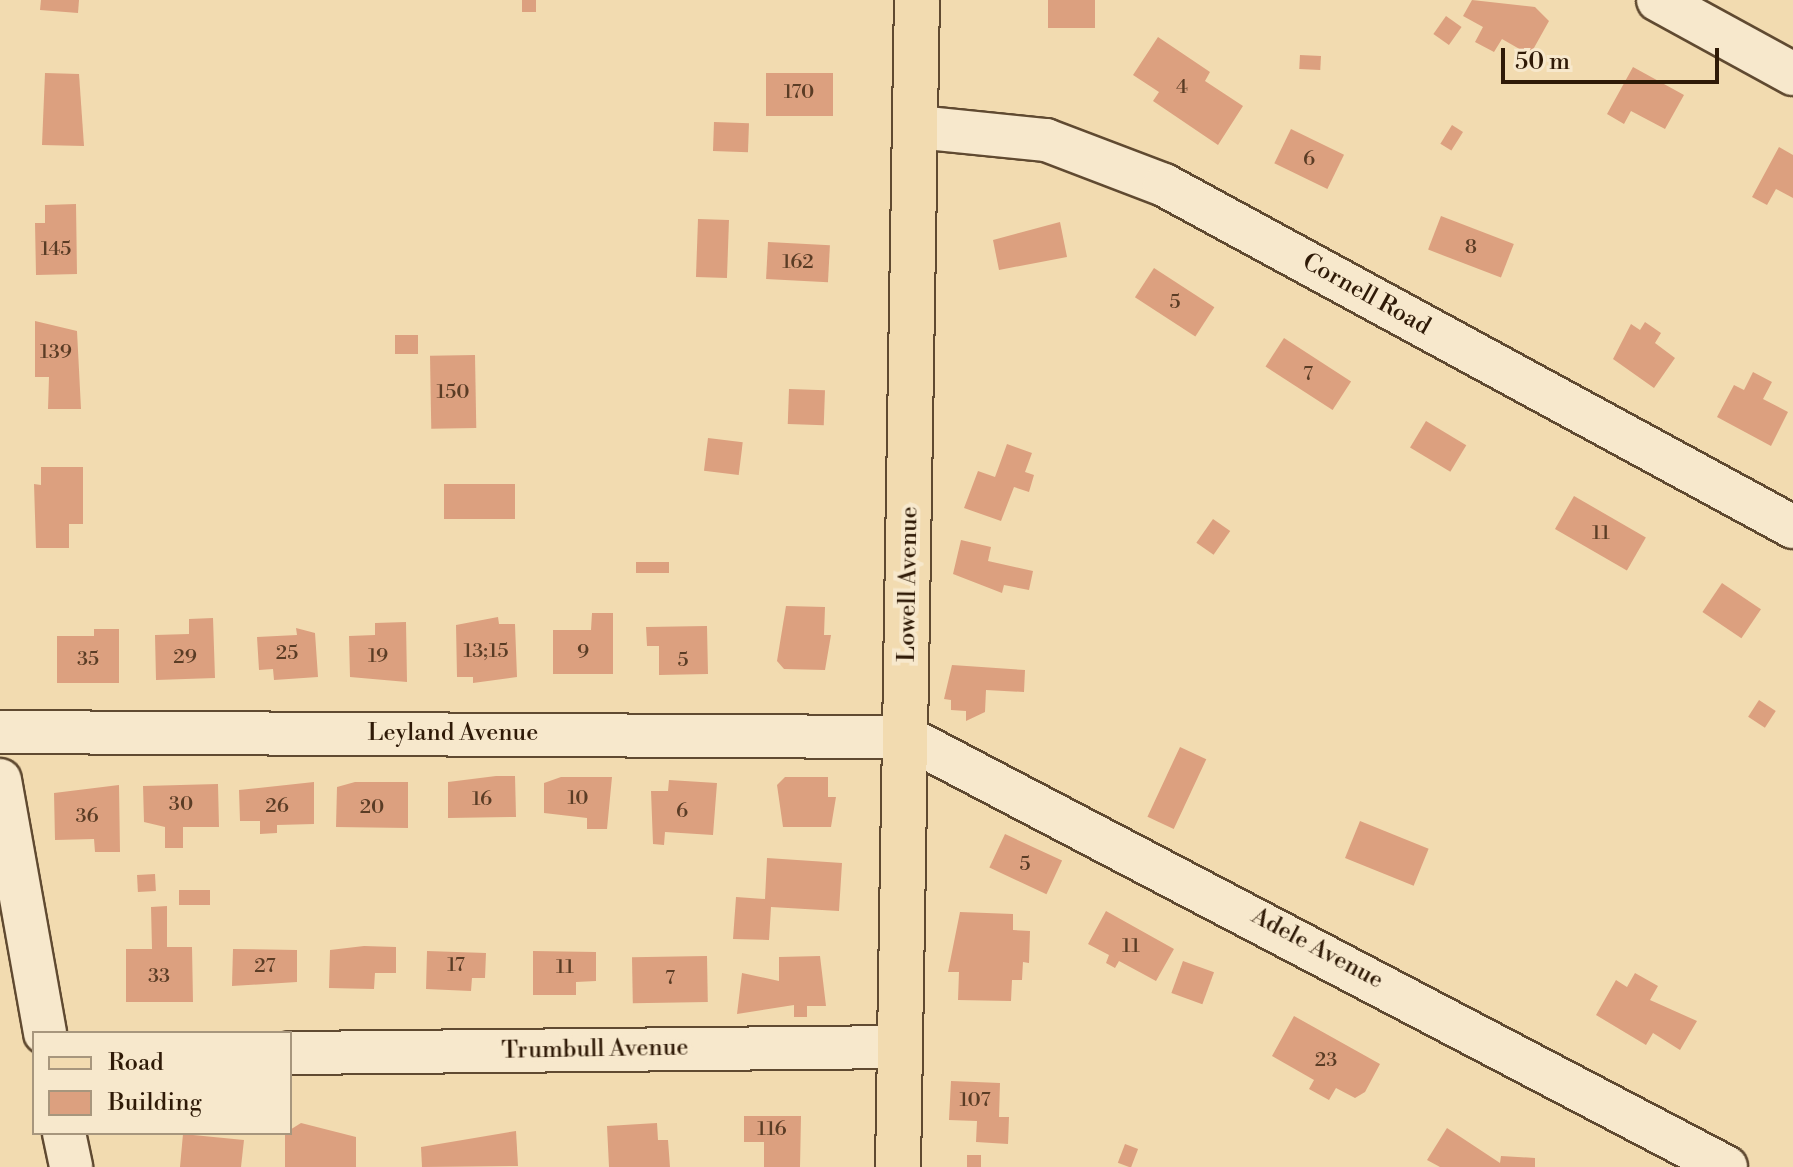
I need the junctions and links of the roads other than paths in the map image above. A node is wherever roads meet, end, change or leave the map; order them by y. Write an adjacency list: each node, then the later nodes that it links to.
1 (917, 0): 4 (main road, Lowell Avenue)
2 (1658, 0): 3 (street)
3 (1793, 74)
4 (917, 127): 5 (street, Cornell Road); 7 (main road, Lowell Avenue)
5 (1793, 527)
6 (0, 732): 7 (street, Leyland Avenue)
7 (906, 737): 11 (main road, Lowell Avenue); 16 (street, Adele Avenue)
8 (0, 780): 9 (street)
9 (9, 886): 10 (street)
10 (45, 1031)
11 (900, 1047): 12 (street, Trumbull Avenue); 15 (main road, Lowell Avenue)
12 (292, 1053)
13 (64, 1135): 14 (street)
14 (71, 1167)
15 (898, 1167)
16 (1726, 1167)

